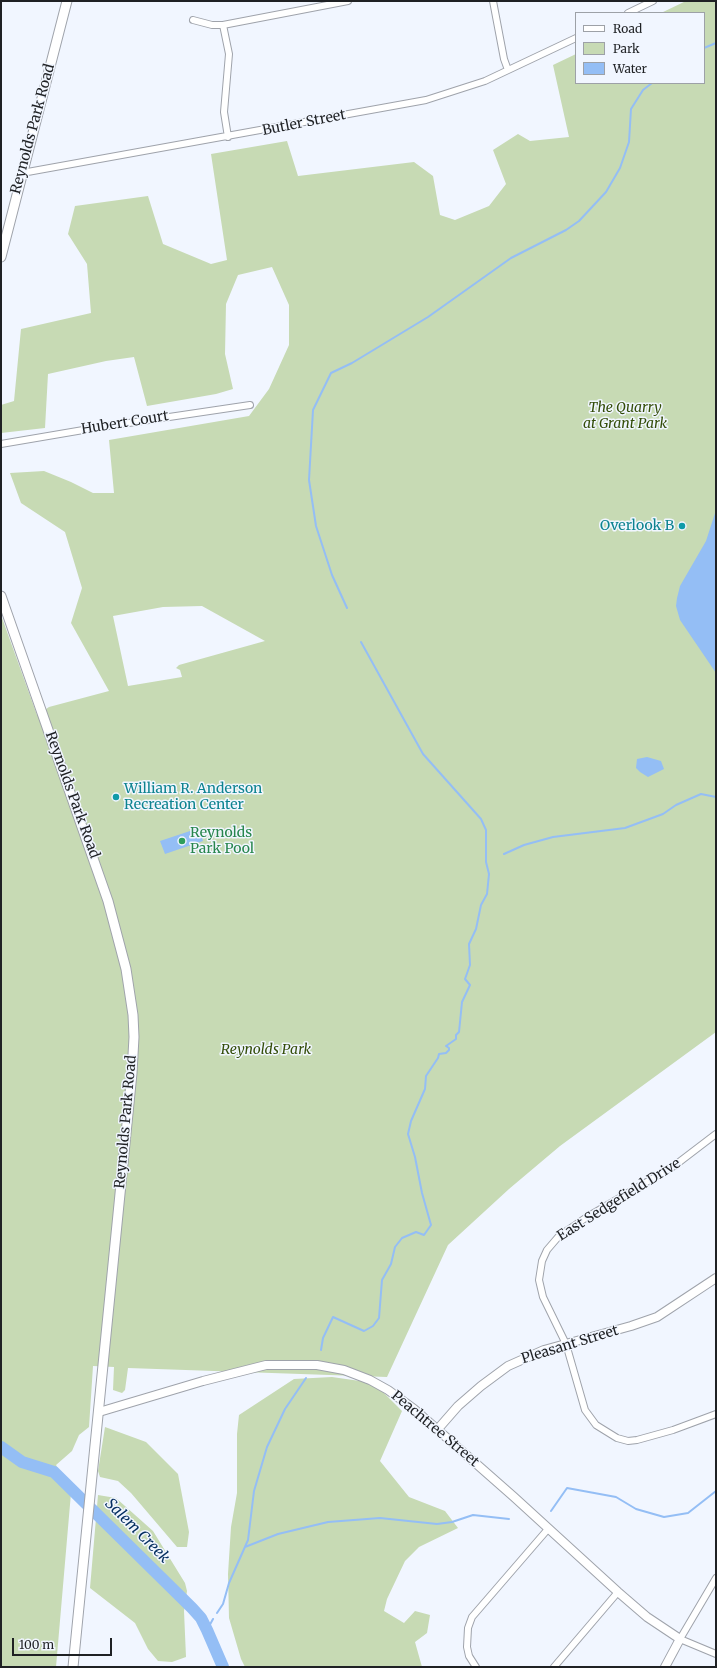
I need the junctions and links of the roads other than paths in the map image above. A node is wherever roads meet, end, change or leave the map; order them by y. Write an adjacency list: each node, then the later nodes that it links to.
1 (67, 1): 12 (main road, Reynolds Park Road)
2 (348, 1): 5 (street)
3 (493, 1): 10 (street)
4 (653, 1): 6 (street)
5 (330, 3): 8 (street)
6 (630, 12)
7 (193, 20): 8 (street)
8 (223, 25): 11 (street)
9 (575, 38): 10 (street, Butler Street)
10 (508, 70): 11 (street, Butler Street)
11 (228, 137): 12 (street, Butler Street)
12 (22, 173): 13 (main road, Reynolds Park Road)
13 (1, 257)
14 (250, 405): 15 (street, Hubert Court)
15 (1, 444)
16 (1, 596): 20 (main road, Reynolds Park Road)
17 (716, 1134): 19 (street, East Sedgefield Drive)
18 (716, 1278): 19 (street, Pleasant Street)
19 (566, 1344): 21 (street, East Sedgefield Drive); 22 (street, Pleasant Street)
20 (99, 1412): 22 (street, Peachtree Street); 28 (main road, Reynolds Park Road)
21 (716, 1414)
22 (437, 1430): 23 (street, Peachtree Street)
23 (548, 1529): 25 (street, Peachtree Street); 29 (street)
24 (716, 1578): 26 (street)
25 (618, 1592): 26 (street, Peachtree Street); 30 (street)
26 (680, 1639): 27 (street, Peachtree Street); 31 (street)
27 (716, 1654)
28 (73, 1667)
29 (476, 1667)
30 (554, 1667)
31 (666, 1667)

